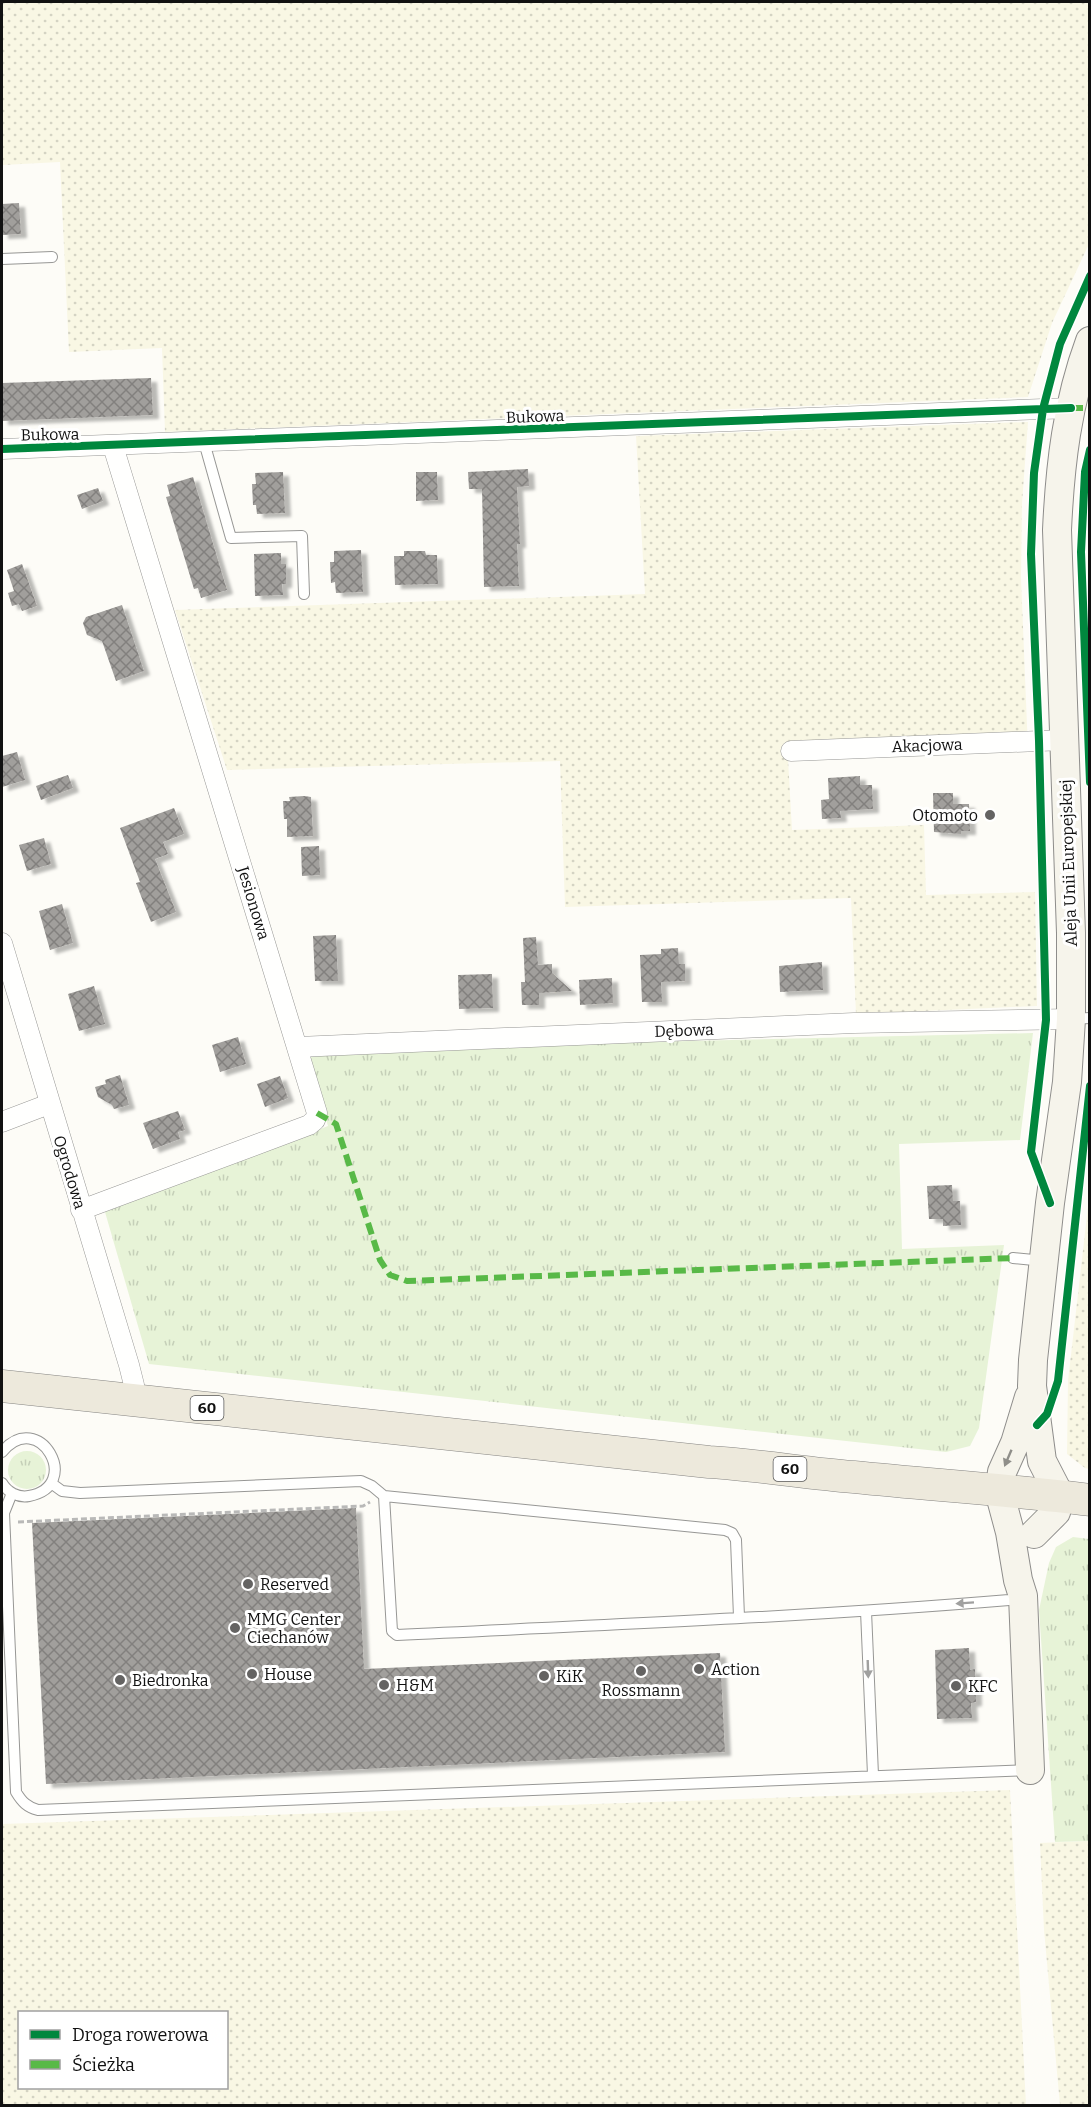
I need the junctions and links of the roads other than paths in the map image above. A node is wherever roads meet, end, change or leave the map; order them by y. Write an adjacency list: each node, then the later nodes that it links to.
1 (52, 257): 2 (lane)
2 (2, 259)
3 (1089, 341): 4 (main road, Aleja Unii Europejskiej)
4 (1071, 408): 5 (street, Bukowa); 9 (main road, Aleja Unii Europejskiej)
5 (204, 442): 6 (street, Bukowa); 8 (lane)
6 (113, 446): 7 (street, Bukowa); 13 (street, Jesionowa)
7 (2, 449)
8 (304, 594)
9 (1064, 740): 10 (street, Akacjowa); 12 (main road, Aleja Unii Europejskiej)
10 (790, 751)
11 (2, 943): 14 (street, Ogrodowa)
12 (1080, 1019): 13 (street, Dębowa); 18 (main road, Aleja Unii Europejskiej)
13 (298, 1047): 16 (street, Jesionowa)
14 (50, 1104): 15 (street); 16 (street, Ogrodowa)
15 (2, 1122)
16 (81, 1210): 21 (street, Ogrodowa)
17 (1013, 1258): 18 (lane)
18 (1044, 1261): 20 (main road, Aleja Unii Europejskiej)
19 (2, 1386): 21 (main road, 60)
20 (1032, 1386): 22 (main road, Aleja Unii Europejskiej); 26 (main road, Aleja Unii Europejskiej, one-way to 26)
21 (134, 1401): 26 (main road, 60)
22 (1040, 1447): 26 (main road); 29 (main road, Aleja Unii Europejskiej)
23 (2, 1452): 25 (lane)
24 (2, 1483): 27 (lane)
25 (51, 1483): 27 (lane); 28 (lane)
26 (1011, 1492): 29 (main road, 60); 30 (main road, Aleja Unii Europejskiej); 31 (main road, Aleja Unii Europejskiej)
27 (12, 1493): 35 (lane)
28 (384, 1496): 33 (lane); 33 (lane)
29 (1075, 1498): 30 (main road)
30 (1034, 1534): 31 (main road, Aleja Unii Europejskiej)
31 (1023, 1596): 32 (lane, one-way to 32); 34 (main road, Aleja Unii Europejskiej)
32 (866, 1611): 33 (lane); 35 (lane, one-way to 35)
33 (739, 1617)
34 (1030, 1770): 35 (lane)
35 (873, 1775)

